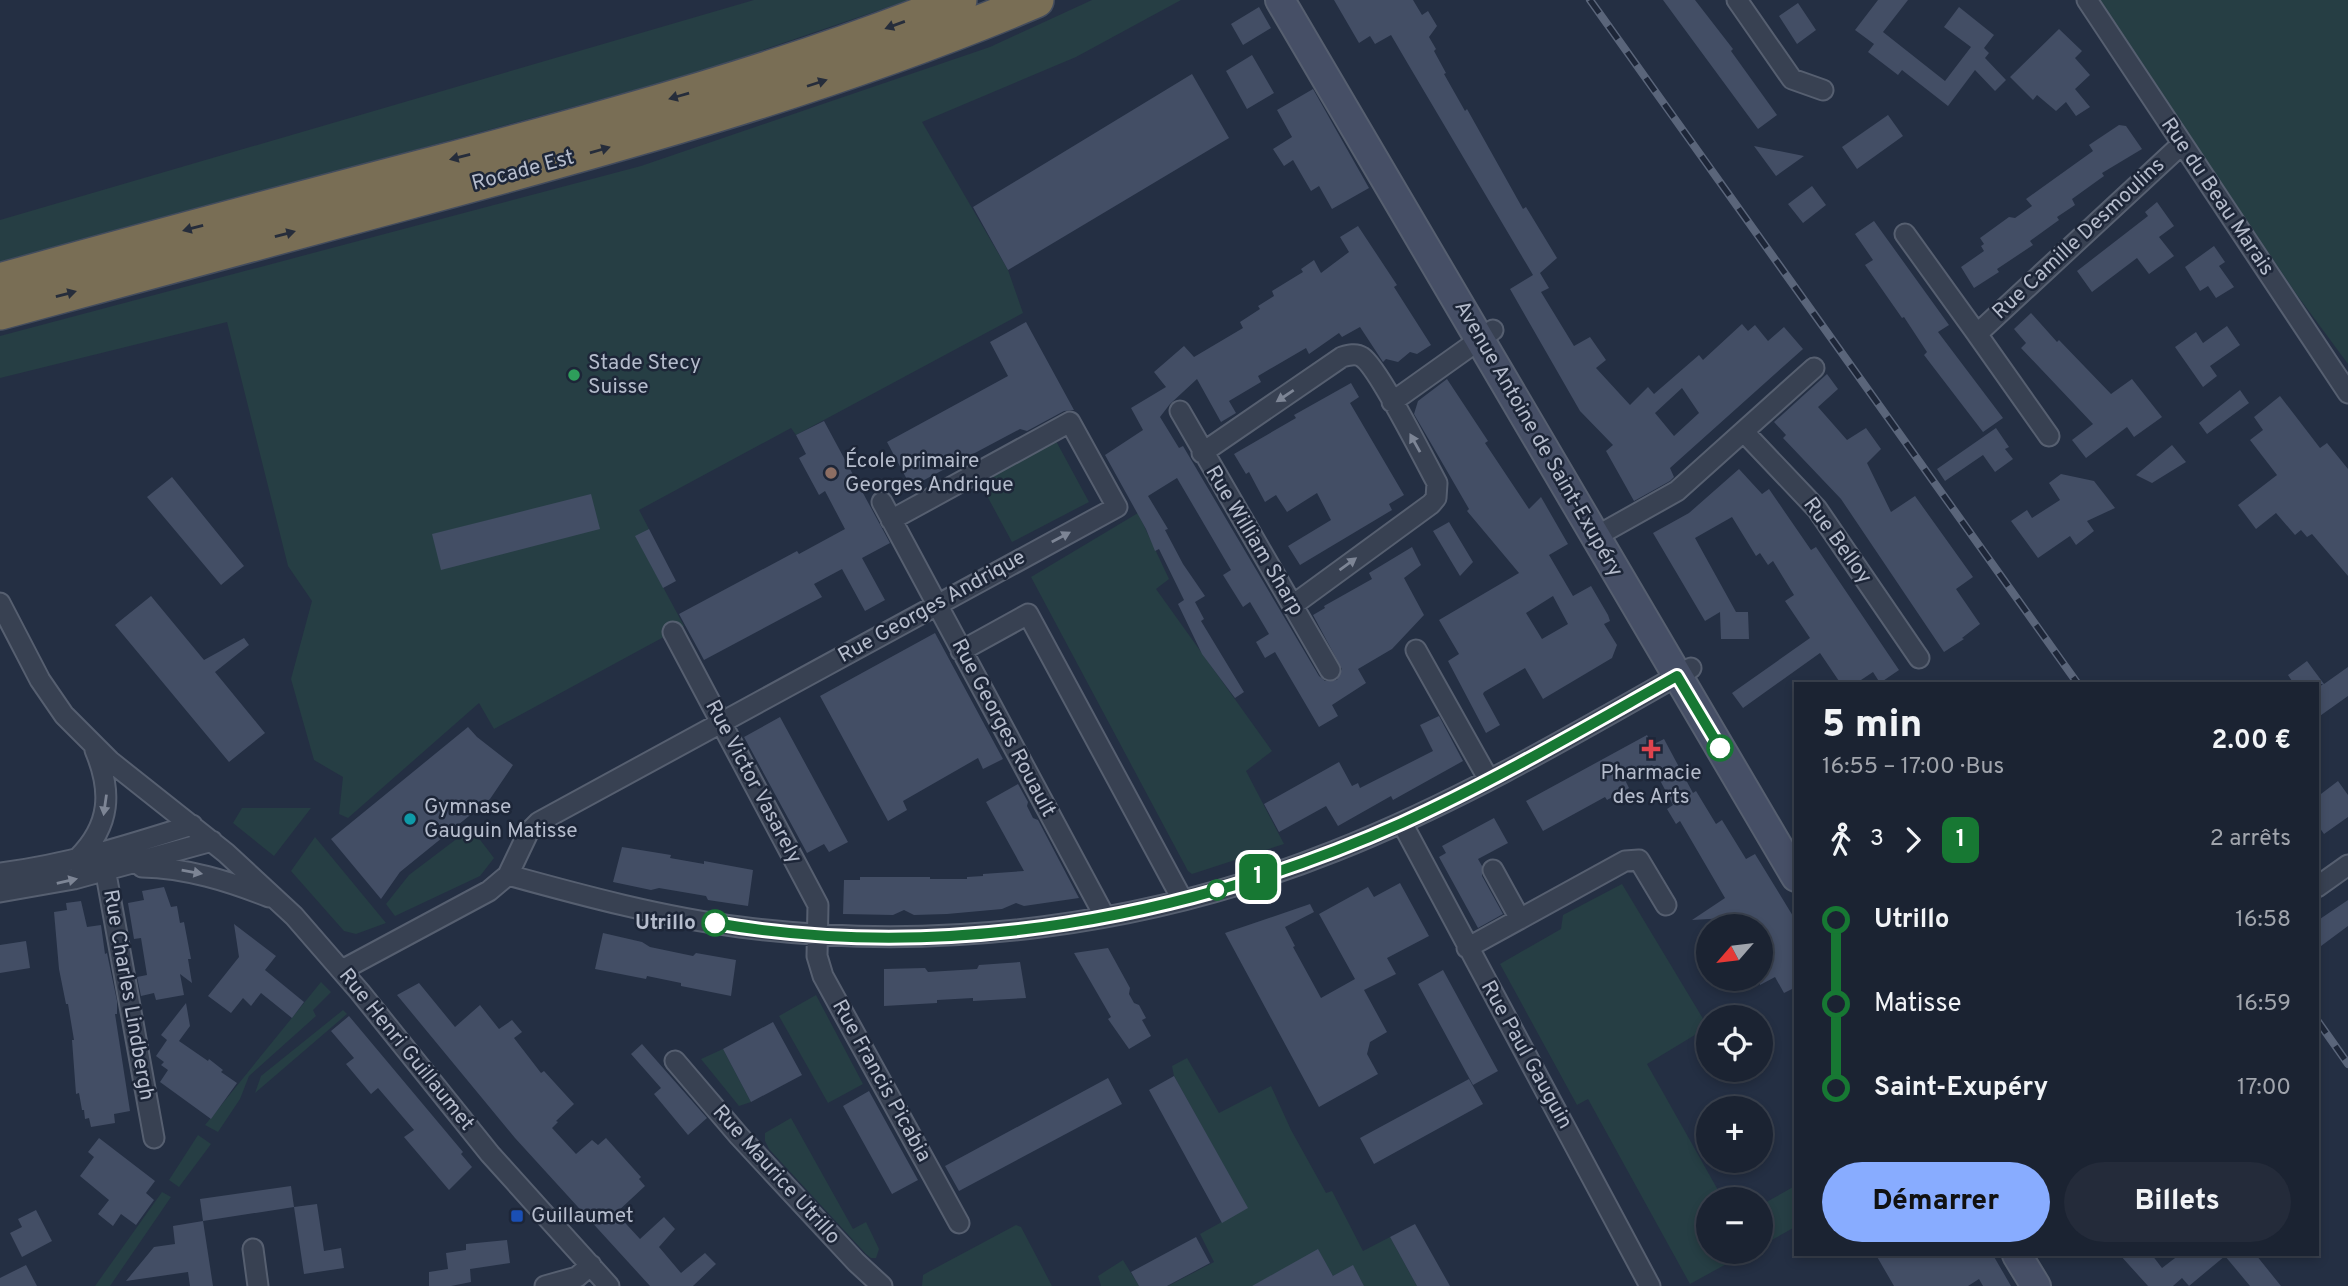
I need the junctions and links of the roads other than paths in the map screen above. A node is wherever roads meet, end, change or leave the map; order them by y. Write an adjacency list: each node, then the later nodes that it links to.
1 (959, 0): 10 (highway, Rocade Est, one-way to 10)
2 (1036, 0): 11 (highway, Rocade Est, one-way to 2)
3 (1280, 0): 13 (main road, Avenue Antoine de Saint-Exupéry)
4 (1298, 0): 13 (main road, Avenue Antoine de Saint-Exupéry)
5 (1737, 0): 7 (street)
6 (2087, 0): 8 (street, Rue du Beau Marais)
7 (1823, 90)
8 (2182, 144): 12 (street, Rue Camille Desmoulins); 15 (street, Rue du Beau Marais)
9 (1905, 234): 12 (street, Rue Camille Desmoulins)
10 (0, 281)
11 (0, 312)
12 (1977, 334): 19 (street, Rue Camille Desmoulins)
13 (1486, 335): 16 (street); 23 (main road, Avenue Antoine de Saint-Exupéry)
14 (1814, 368): 18 (street)
15 (2348, 393)
16 (1392, 402): 20 (street, one-way to 20); 26 (street, one-way to 16)
17 (1180, 411): 20 (street, Rue William Sharp)
18 (1744, 432): 23 (street); 30 (street, Rue Belloy)
19 (2049, 436)
20 (1202, 453): 26 (street, Rue William Sharp)
21 (882, 502): 22 (street, Rue Georges Rouault)
22 (891, 520): 25 (street, Rue Georges Rouault); 25 (street, Rue Georges Andrique, one-way to 22)
23 (1602, 533): 32 (main road, Avenue Antoine de Saint-Exupéry)
24 (0, 603): 34 (street, Rue Henri Guillaumet)
25 (936, 604): 29 (street, Rue Georges Rouault); 33 (street, Rue Georges Andrique)
26 (1293, 605): 31 (street, Rue William Sharp)
27 (673, 632): 33 (street, Rue Victor Vasarely)
28 (1416, 650): 35 (street)
29 (961, 651): 49 (street); 52 (street, Rue Georges Rouault)
30 (1919, 658)
31 (1330, 670)
32 (1684, 672): 35 (street); 39 (main road, Avenue Antoine de Saint-Exupéry); 45 (main road, Avenue Antoine de Saint-Exupéry)
33 (720, 723): 46 (street, Rue Georges Andrique); 54 (street, Rue Victor Vasarely)
34 (93, 745): 37 (street, Rue Henri Guillaumet); 40 (street, one-way to 40)
35 (1489, 780): 36 (street)
36 (1402, 823): 49 (street); 55 (street, Rue Paul Gauguin)
37 (192, 825): 38 (street, Rue Henri Guillaumet); 41 (street)
38 (212, 841): 41 (street); 50 (street, Rue Henri Guillaumet)
39 (1794, 842)
40 (78, 858): 41 (street); 44 (street)
41 (110, 863): 48 (street, one-way to 41); 50 (street, one-way to 50); 58 (street, Rue Charles Lindbergh)
42 (2348, 865): 47 (street)
43 (1493, 870): 53 (street)
44 (0, 873)
45 (1794, 873)
46 (508, 875): 54 (street); 56 (street)
47 (2319, 886)
48 (0, 892)
49 (1182, 899): 52 (street)
50 (278, 900): 56 (street, Rue Henri Guillaumet)
51 (1666, 905): 53 (street)
52 (1105, 917): 54 (street)
53 (1520, 919): 55 (street)
54 (818, 935): 59 (street, Rue Francis Picabia)
55 (1467, 948): 68 (street, Rue Paul Gauguin)
56 (342, 970): 63 (street, Rue Henri Guillaumet)
57 (675, 1061): 67 (street, Rue Maurice Utrillo)
58 (154, 1138)
59 (959, 1223)
60 (253, 1249): 64 (street)
61 (2018, 1256): 69 (main road)
62 (2038, 1256): 70 (main road)
63 (591, 1265): 65 (street); 66 (street, Rue Henri Guillaumet)
64 (258, 1286)
65 (545, 1286)
66 (609, 1286)
67 (882, 1286)
68 (1650, 1286)
69 (2036, 1286)
70 (2055, 1286)

